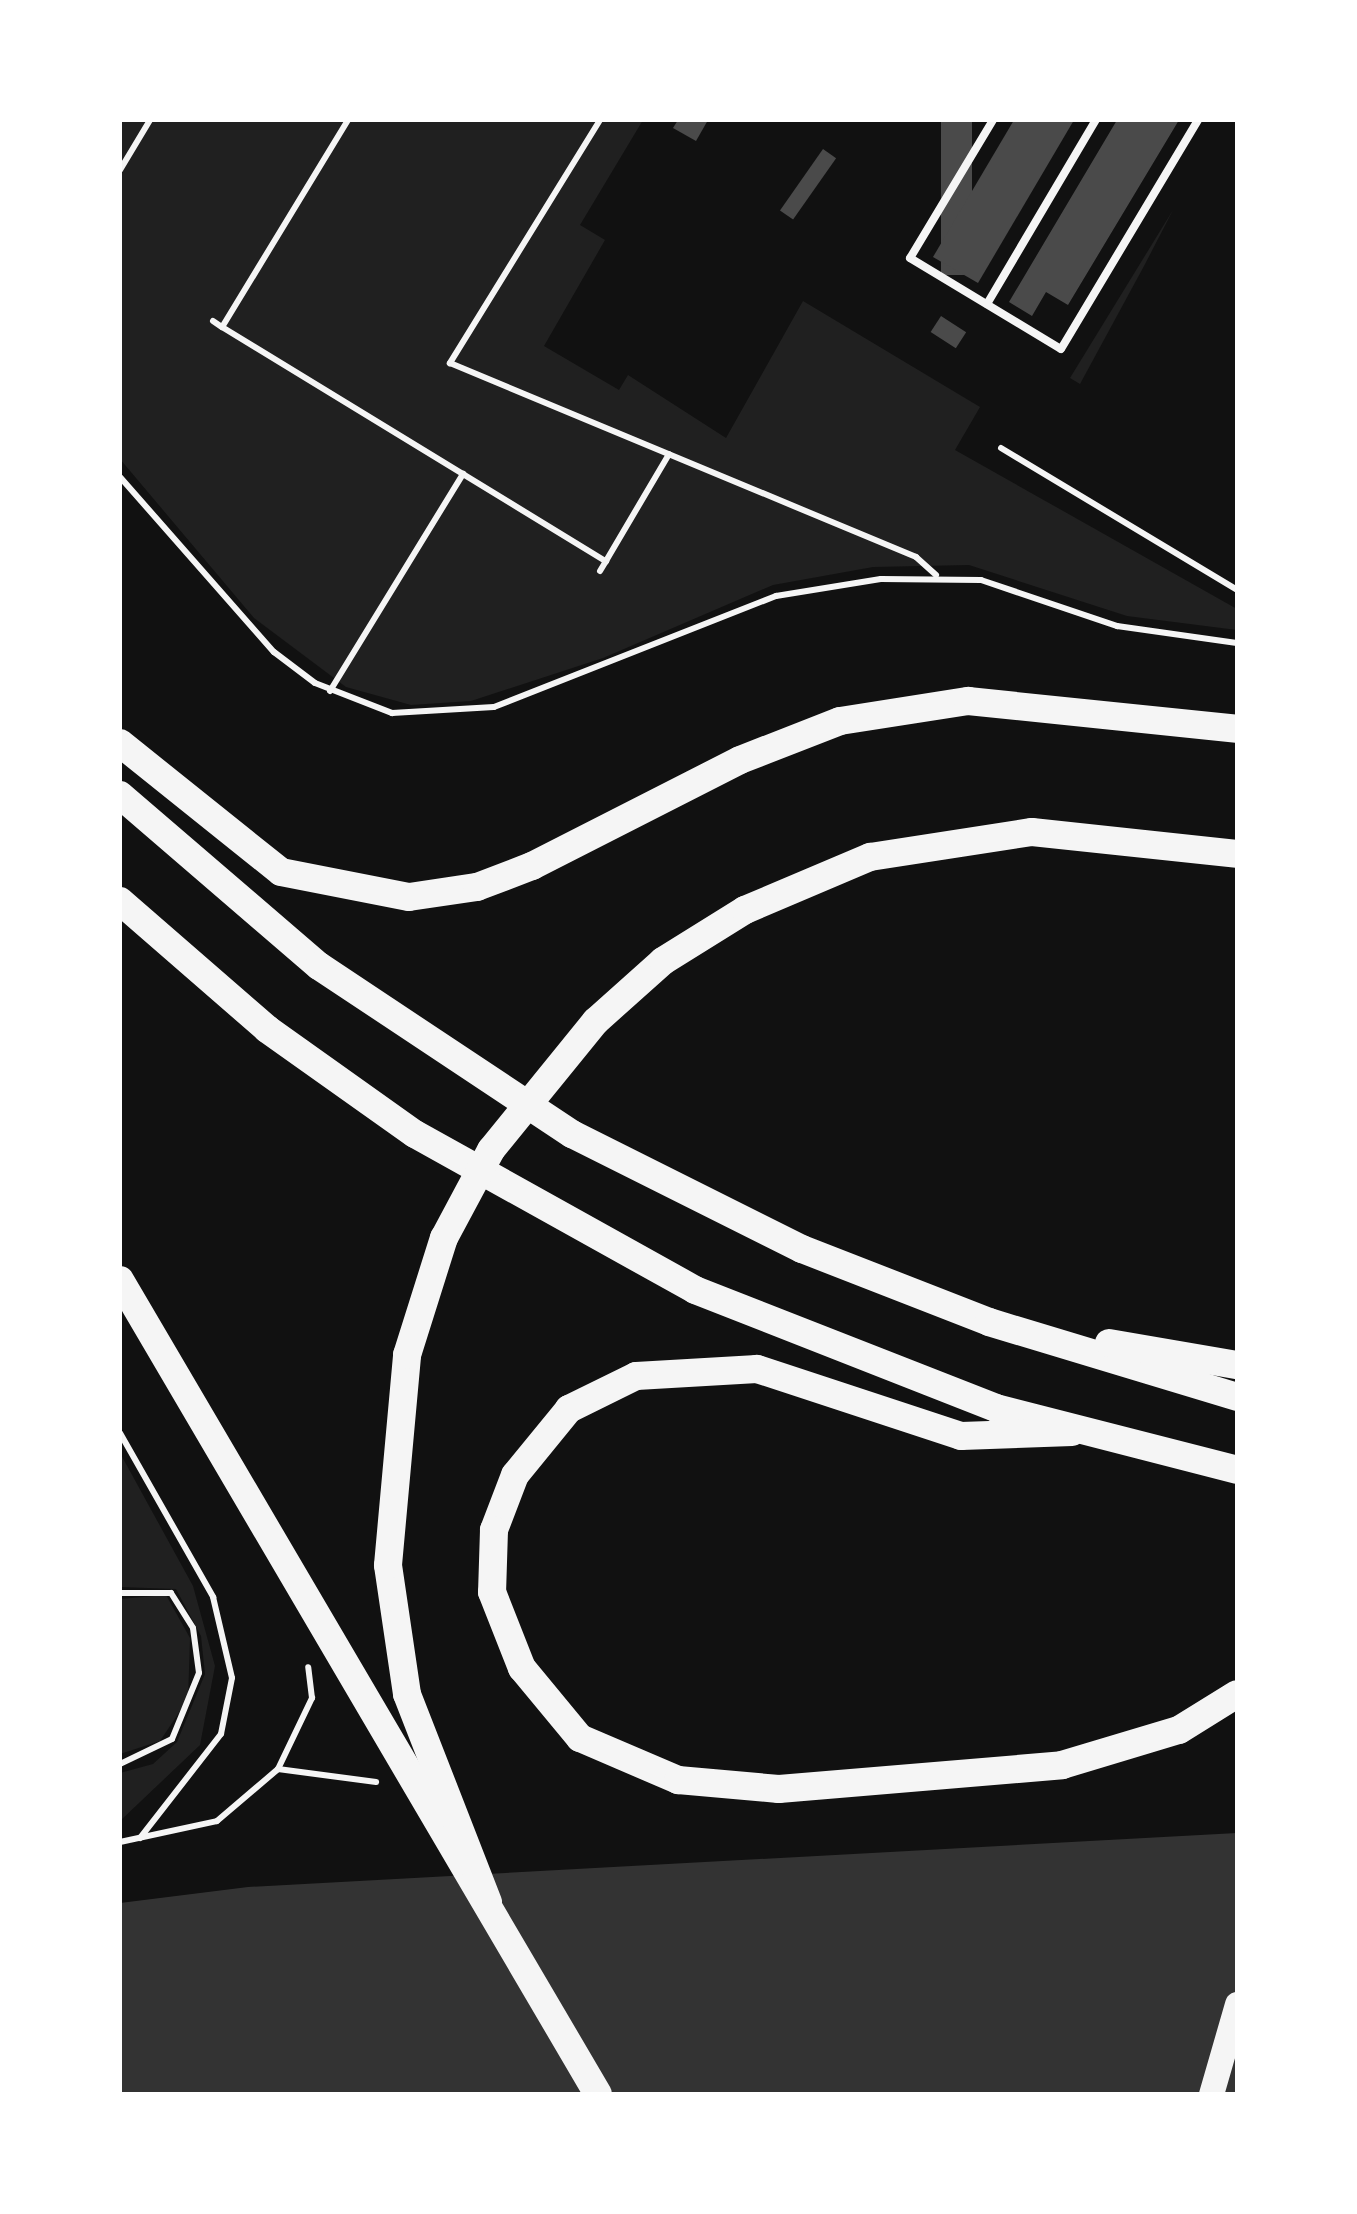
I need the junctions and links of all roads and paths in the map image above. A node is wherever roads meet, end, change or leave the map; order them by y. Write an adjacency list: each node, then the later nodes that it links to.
1 (150, 120): 7 (path)
2 (348, 120): 10 (path)
3 (600, 120): 12 (path)
4 (993, 120): 8 (lane)
5 (1096, 120): 8 (lane)
6 (1198, 120): 8 (lane)
7 (120, 170)
8 (987, 304)
9 (213, 321): 10 (path)
10 (222, 327): 13 (path)
11 (1001, 448): 21 (path)
12 (669, 454): 16 (path); 19 (path)
13 (463, 474): 15 (path); 16 (path); 18 (path)
14 (120, 476): 23 (path)
15 (467, 489)
16 (606, 561): 17 (path)
17 (600, 571)
18 (402, 574): 20 (path); 23 (path)
19 (937, 576): 22 (path); 23 (path)
20 (412, 579)
21 (1237, 590)
22 (1237, 642)
23 (330, 691)
24 (1237, 729): 25 (highway)
25 (120, 743)
26 (120, 795): 30 (highway)
27 (1237, 854): 44 (highway)
28 (120, 901): 33 (highway)
29 (120, 1280): 41 (highway)
30 (989, 1322): 31 (highway); 32 (highway)
31 (1237, 1365)
32 (1237, 1397)
33 (1072, 1432): 35 (highway); 38 (highway)
34 (120, 1433): 42 (path)
35 (1237, 1470)
36 (120, 1593): 39 (path)
37 (307, 1661): 40 (path)
38 (1237, 1694)
39 (120, 1764)
40 (278, 1770): 41 (path); 42 (path)
41 (425, 1807): 44 (highway)
42 (140, 1838): 43 (path)
43 (120, 1842)
44 (488, 1902): 46 (highway)
45 (1237, 2004): 47 (main road)
46 (598, 2094)
47 (1211, 2094)

